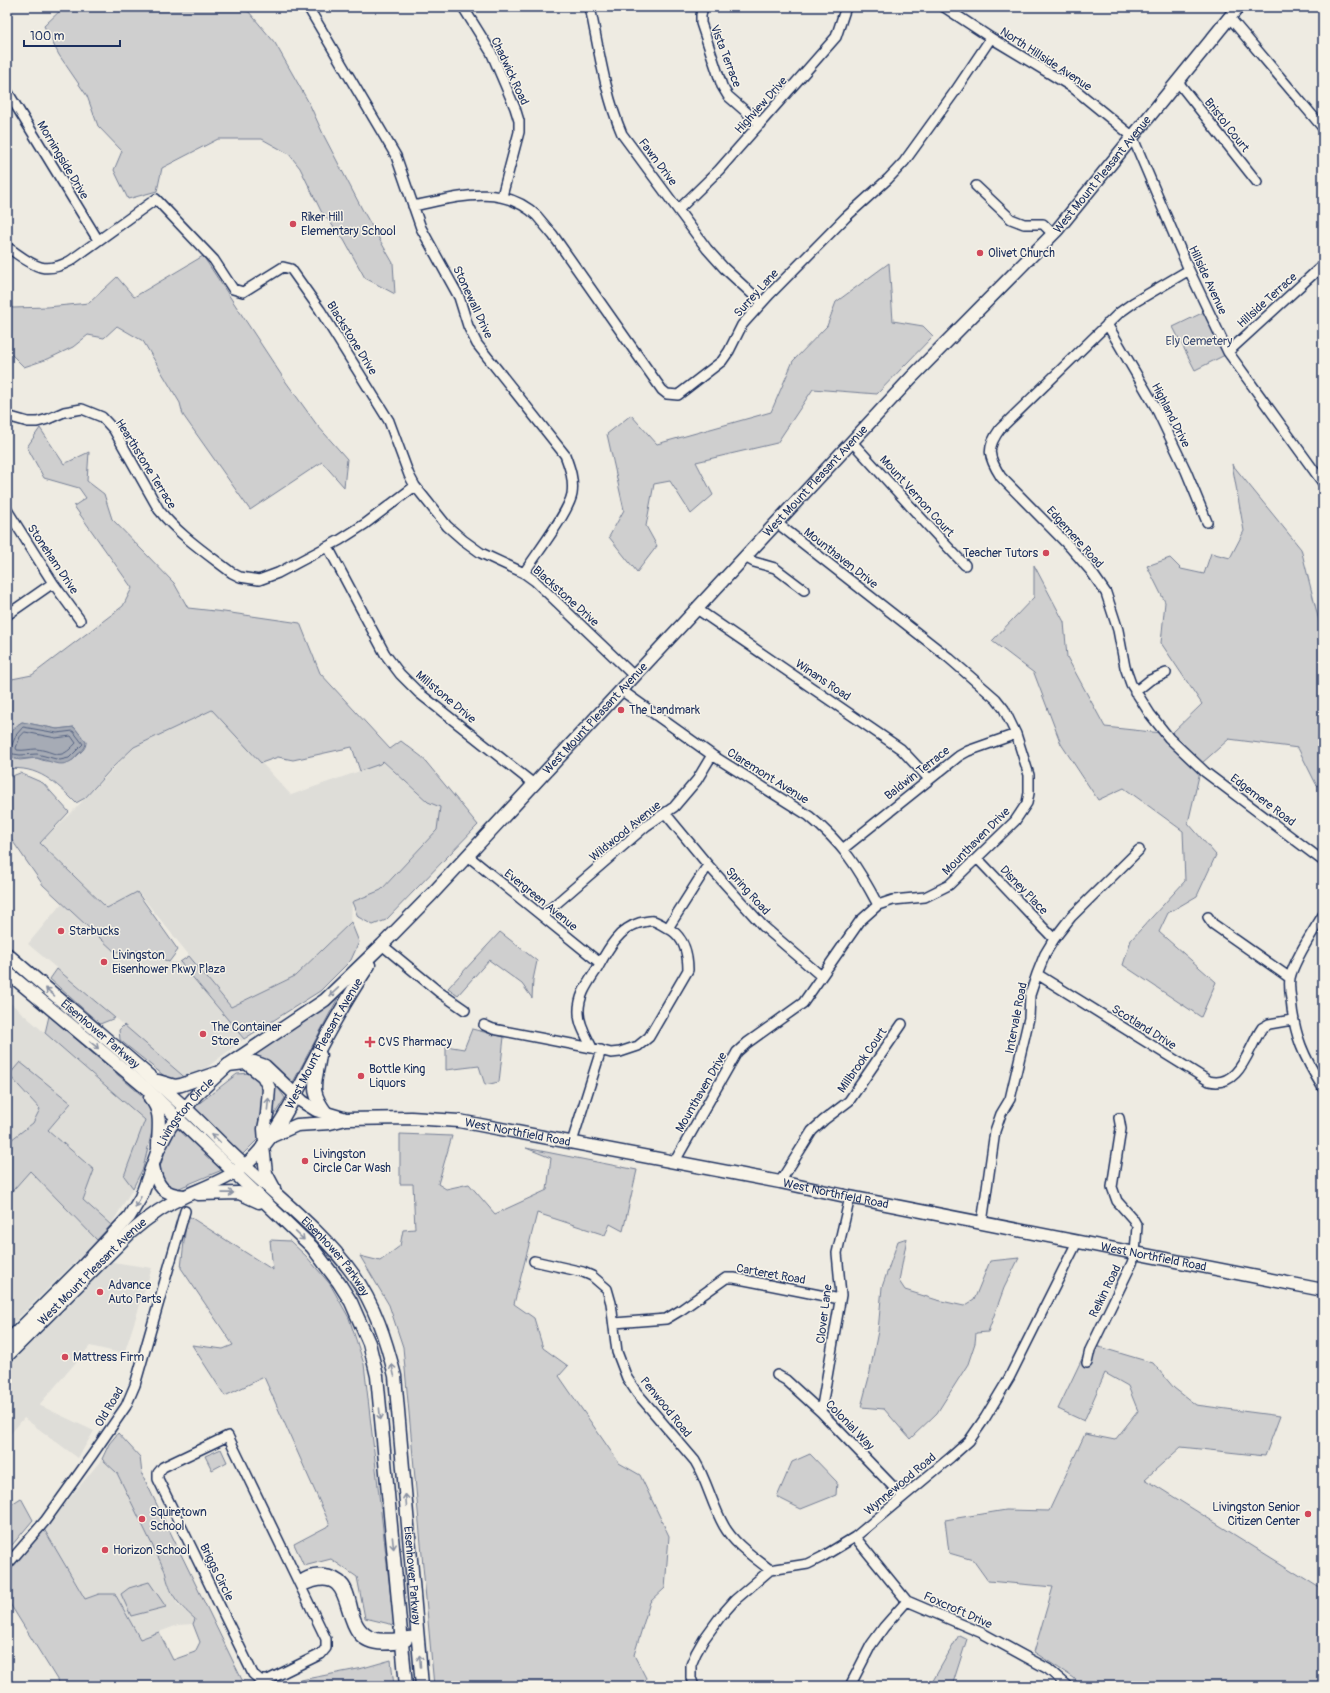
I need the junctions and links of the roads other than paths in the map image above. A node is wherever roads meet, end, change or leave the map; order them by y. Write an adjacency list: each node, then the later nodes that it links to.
1 (308, 7): 19 (street, Stonewall Drive)
2 (463, 7): 18 (street, Chadwick Road)
3 (590, 7): 20 (street, Fawn Drive)
4 (703, 7): 13 (street, Vista Terrace)
5 (846, 7): 13 (street, Highview Drive)
6 (944, 7): 9 (street, North Hillside Avenue)
7 (1238, 7): 8 (main road, West Mount Pleasant Avenue)
8 (1230, 18): 10 (main road, West Mount Pleasant Avenue); 14 (street)
9 (991, 38): 15 (street, North Hillside Avenue); 26 (street, Surrey Lane)
10 (1178, 82): 15 (main road, West Mount Pleasant Avenue); 16 (street, Bristol Court)
11 (7, 91): 12 (street, Morningside Drive)
12 (9, 101): 22 (street, Morningside Drive)
13 (760, 124): 20 (street, Highview Drive)
14 (1323, 128)
15 (1132, 136): 21 (main road, West Mount Pleasant Avenue); 25 (street, Hillside Avenue)
16 (1257, 182)
17 (976, 186): 21 (street)
18 (502, 196): 19 (street, Surrey Lane); 26 (street, Surrey Lane)
19 (413, 206): 39 (street, Stonewall Drive)
20 (678, 209): 26 (street, Fawn Drive)
21 (1053, 234): 30 (main road, West Mount Pleasant Avenue)
22 (98, 240): 23 (street, Blackstone Drive); 32 (street, Blackstone Drive)
23 (7, 247)
24 (1323, 265): 28 (street, Hillside Terrace)
25 (1190, 270): 27 (street, Edgemere Road); 28 (street, Hillside Avenue)
26 (762, 303)
27 (1107, 324): 34 (street, Highland Drive); 48 (street, Edgemere Road)
28 (1228, 352): 31 (street, Hillside Avenue)
29 (7, 416): 36 (street, Hearthstone Terrace)
30 (852, 442): 35 (main road, West Mount Pleasant Avenue); 38 (street, Mount Vernon Court)
31 (1323, 483)
32 (415, 486): 36 (street, Hearthstone Terrace); 39 (street, Blackstone Drive)
33 (7, 510): 40 (street, Stoneham Drive)
34 (1207, 522)
35 (777, 523): 37 (main road, West Mount Pleasant Avenue); 49 (street, Mounthaven Drive)
36 (328, 547): 52 (street, Millstone Drive)
37 (745, 557): 41 (street); 42 (main road, West Mount Pleasant Avenue)
38 (965, 565)
39 (524, 573): 46 (street, Blackstone Drive)
40 (54, 583): 43 (street); 44 (street, Stoneham Drive)
41 (804, 590)
42 (697, 609): 46 (main road, West Mount Pleasant Avenue); 51 (street, Winans Road)
43 (7, 615)
44 (80, 620)
45 (1166, 673): 48 (street)
46 (634, 676): 47 (main road, West Mount Pleasant Avenue)
47 (621, 690): 50 (street, Claremont Avenue); 52 (main road, West Mount Pleasant Avenue)
48 (1135, 692): 58 (street, Edgemere Road)
49 (1016, 734): 51 (street, Baldwin Terrace); 57 (street, Mounthaven Drive)
50 (712, 755): 53 (street, Wildwood Avenue); 54 (street, Claremont Avenue)
51 (929, 779): 54 (street, Baldwin Terrace)
52 (535, 785): 56 (main road, West Mount Pleasant Avenue)
53 (665, 813): 59 (street, Spring Road); 62 (street, Wildwood Avenue)
54 (844, 848): 60 (street, Claremont Avenue)
55 (1139, 850): 65 (street, Intervale Road)
56 (468, 856): 62 (street, Evergreen Avenue); 66 (main road, West Mount Pleasant Avenue)
57 (977, 858): 60 (street, Mounthaven Drive); 65 (street, Disney Place)
58 (1323, 861)
59 (708, 865): 64 (street); 71 (street, Spring Road)
60 (878, 905): 71 (street, Mounthaven Drive)
61 (1323, 915): 72 (street)
62 (542, 916): 68 (street, Evergreen Avenue)
63 (1208, 918): 72 (street)
64 (668, 928): 68 (street); 79 (street)
65 (1054, 939): 70 (street, Intervale Road)
66 (382, 945): 73 (street); 77 (main road, West Mount Pleasant Avenue); 81 (main road, West Mount Pleasant Avenue, one-way to 81)
67 (7, 954): 82 (main road, Eisenhower Parkway, one-way to 67)
68 (600, 963): 78 (street)
69 (7, 972): 82 (main road, Eisenhower Parkway, one-way to 82)
70 (1037, 974): 74 (street, Scotland Drive); 102 (street, Intervale Road)
71 (822, 976): 93 (street, Mounthaven Drive)
72 (1290, 978): 74 (street)
73 (465, 1010)
74 (1292, 1020): 83 (street)
75 (902, 1024): 96 (street, Millbrook Court)
76 (484, 1025): 78 (street)
77 (322, 1044): 84 (main road, West Mount Pleasant Avenue); 86 (main road)
78 (592, 1048): 79 (street)
79 (601, 1050): 91 (street)
80 (248, 1064): 81 (main road); 84 (main road); 90 (main road, one-way to 80)
81 (224, 1069): 82 (main road); 85 (main road, Livingston Circle)
82 (151, 1085): 85 (main road, Eisenhower Parkway); 87 (main road, Eisenhower Parkway); 92 (main road)
83 (1323, 1088)
84 (295, 1095): 86 (main road); 90 (main road, West Mount Pleasant Avenue)
85 (185, 1107): 87 (main road, Livingston Circle); 95 (main road, Eisenhower Parkway, one-way to 85)
86 (327, 1114): 89 (main road)
87 (176, 1117): 92 (main road, Livingston Circle); 95 (main road, Eisenhower Parkway)
88 (1119, 1118): 104 (street, Relkin Road)
89 (346, 1119): 90 (main road); 91 (main road, West Northfield Road)
90 (266, 1142): 95 (main road); 99 (main road)
91 (572, 1142): 93 (main road, West Northfield Road)
92 (158, 1150): 94 (main road, Livingston Circle)
93 (675, 1161): 96 (main road, West Northfield Road)
94 (153, 1166): 97 (main road); 109 (main road, West Mount Pleasant Avenue, one-way to 109)
95 (239, 1169): 97 (main road); 99 (main road, Eisenhower Parkway); 100 (main road, Eisenhower Parkway)
96 (780, 1182): 98 (main road, West Northfield Road)
97 (186, 1195): 100 (main road, one-way to 100); 110 (main road, West Mount Pleasant Avenue)
98 (850, 1197): 102 (main road, West Northfield Road); 107 (street, Clover Lane)
99 (280, 1198): 120 (main road, Eisenhower Parkway, one-way to 99)
100 (272, 1209): 121 (main road, Eisenhower Parkway, one-way to 121)
101 (185, 1211): 116 (street, Old Road)
102 (982, 1223): 103 (main road, West Northfield Road)
103 (1077, 1242): 104 (main road, West Northfield Road); 114 (street, Wynnewood Road)
104 (1135, 1253): 106 (main road, West Northfield Road); 111 (street, Relkin Road)
105 (534, 1261): 108 (street, Penwood Road)
106 (1323, 1290)
107 (840, 1299): 108 (street, Carteret Road); 113 (street, Clover Lane)
108 (614, 1323): 117 (street, Penwood Road)
109 (7, 1342)
110 (7, 1356)
111 (1087, 1363)
112 (777, 1374): 113 (street, Colonial Way)
113 (821, 1412): 114 (street, Colonial Way)
114 (903, 1497): 115 (street, Wynnewood Road)
115 (854, 1537): 117 (street, Wynnewood Road); 119 (street, Foxcroft Drive)
116 (7, 1565)
117 (770, 1570): 124 (street)
118 (299, 1583): 118 (street, Briggs Circle); 121 (street)
119 (907, 1601): 125 (street); 126 (street, Foxcroft Drive)
120 (417, 1636): 121 (street); 123 (main road, Eisenhower Parkway, one-way to 120)
121 (402, 1640): 122 (main road, Eisenhower Parkway)
122 (406, 1686)
123 (422, 1686)
124 (694, 1686)
125 (850, 1686)
126 (1068, 1686)

